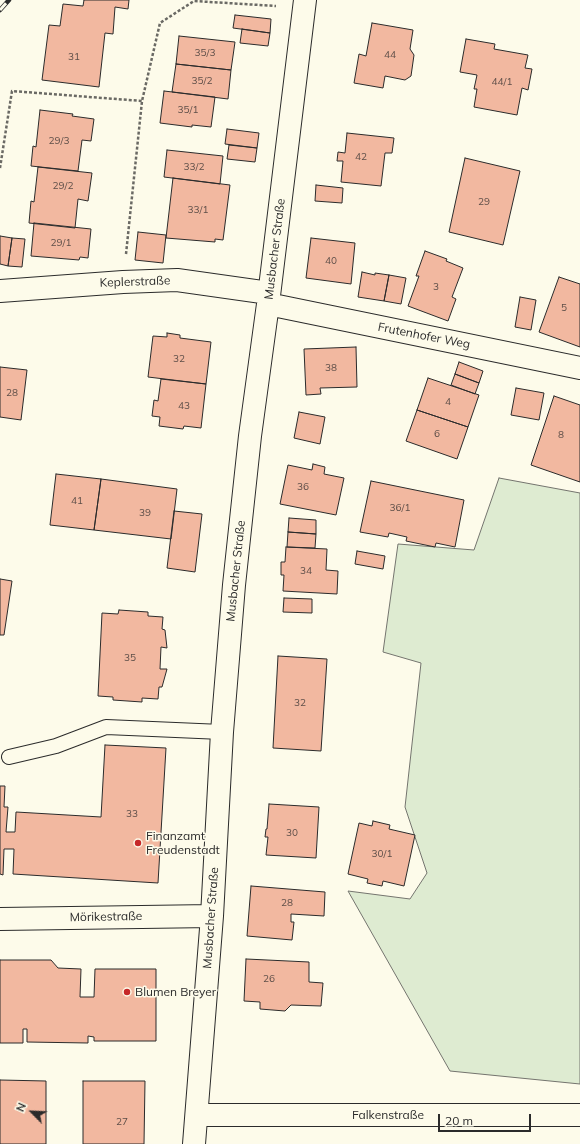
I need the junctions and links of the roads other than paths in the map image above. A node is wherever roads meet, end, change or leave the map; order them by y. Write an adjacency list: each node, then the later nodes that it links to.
1 (304, 4): 3 (street, Musbacher Straße)
2 (0, 291): 3 (street, Keplerstraße)
3 (269, 298): 4 (street, Frutenhofer Weg); 5 (street, Musbacher Straße)
4 (580, 368)
5 (222, 732): 6 (lane); 7 (street, Musbacher Straße)
6 (9, 757)
7 (212, 916): 8 (street, Mörikestraße); 9 (street, Musbacher Straße)
8 (0, 919)
9 (197, 1115): 10 (street, Falkenstraße); 11 (street, Musbacher Straße)
10 (580, 1115)
11 (194, 1144)

